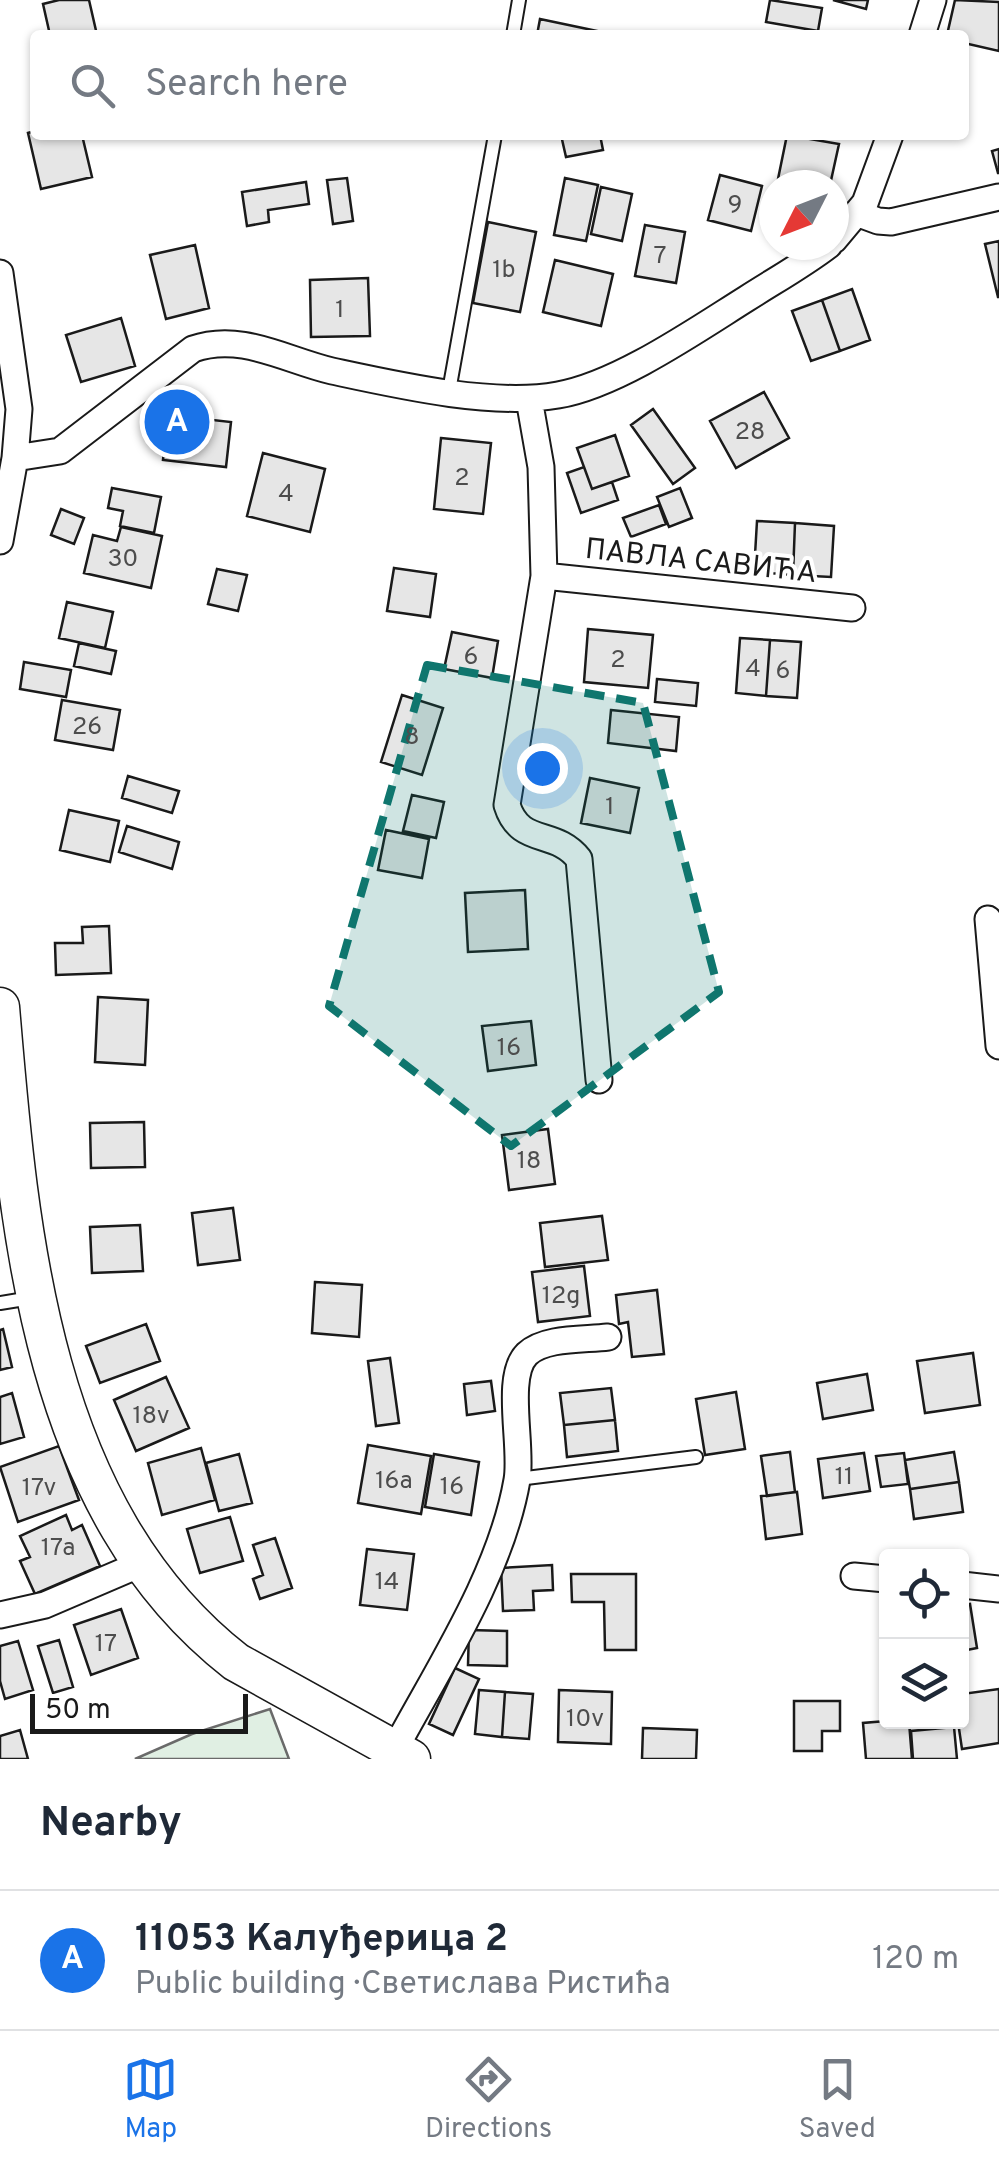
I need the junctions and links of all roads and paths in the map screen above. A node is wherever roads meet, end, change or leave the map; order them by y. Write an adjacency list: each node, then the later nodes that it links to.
1 (519, 0): 3 (lane)
2 (932, 0): 4 (street)
3 (514, 30)
4 (923, 30)
5 (494, 140): 12 (lane)
6 (888, 140): 8 (street)
7 (999, 197): 8 (street)
8 (858, 214): 9 (street)
9 (849, 224)
10 (803, 260): 13 (street)
11 (0, 273): 14 (street)
12 (448, 391): 13 (street); 14 (street)
13 (529, 399): 16 (street)
14 (15, 458): 15 (street)
15 (0, 541)
16 (544, 576): 17 (street, ПАВЛА САВИЋА); 21 (street)
17 (852, 608)
18 (988, 919): 20 (street)
19 (0, 1007): 22 (street)
20 (999, 1046)
21 (598, 1080)
22 (17, 1300): 26 (street)
23 (608, 1337): 25 (street)
24 (696, 1457): 25 (lane)
25 (518, 1479): 32 (street)
26 (143, 1563): 31 (street); 32 (street)
27 (854, 1576): 28 (street)
28 (879, 1578)
29 (969, 1587): 30 (street)
30 (999, 1589)
31 (0, 1615)
32 (403, 1754)

